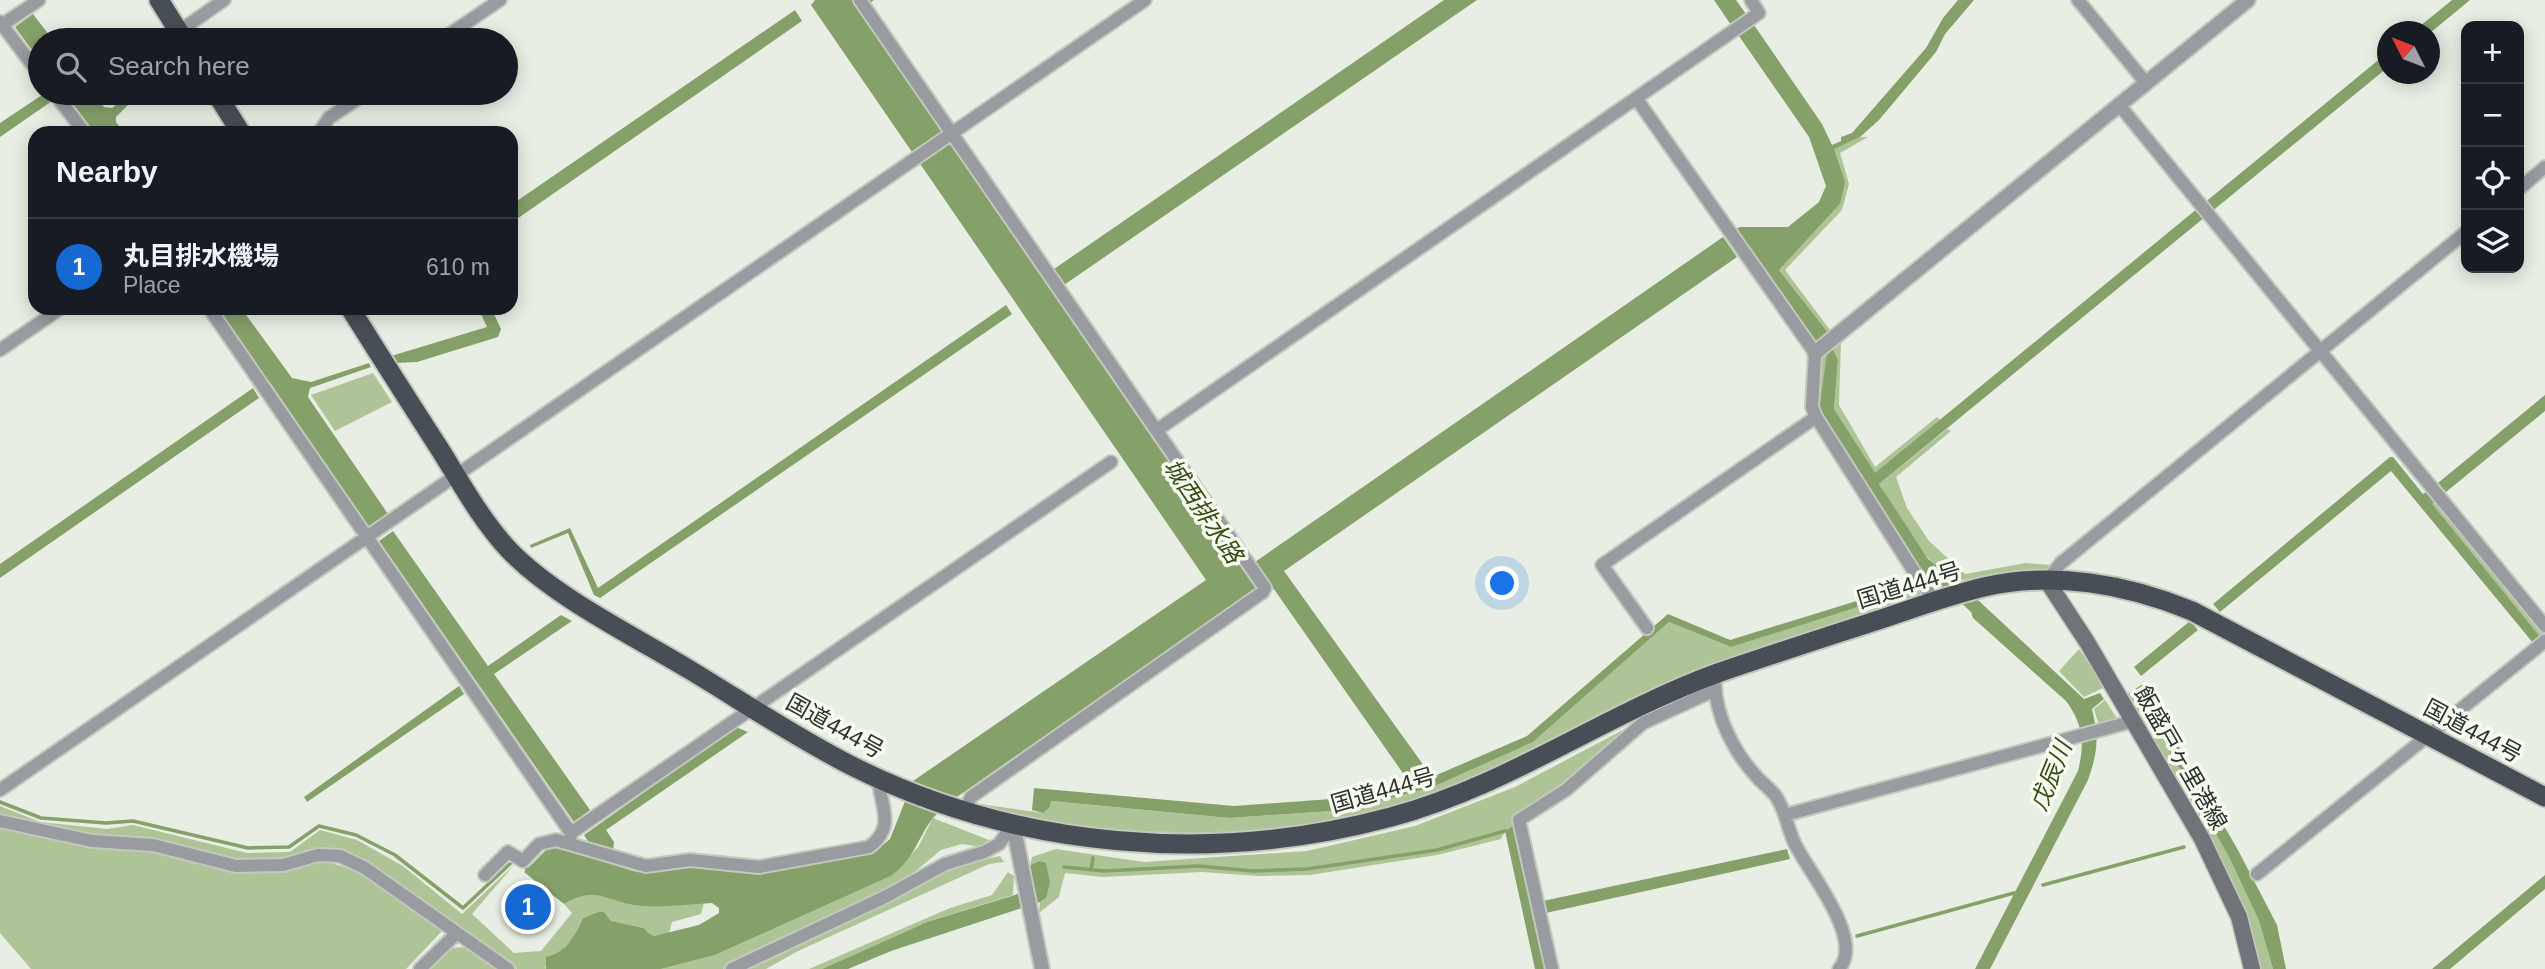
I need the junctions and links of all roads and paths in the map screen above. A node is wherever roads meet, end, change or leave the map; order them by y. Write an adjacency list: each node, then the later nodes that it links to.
1 (38, 0): 10 (street)
2 (159, 0): 11 (highway)
3 (224, 0): 12 (street)
4 (499, 0): 13 (street)
5 (1144, 0): 24 (street)
6 (1751, 0): 16 (street)
7 (2078, 0): 15 (street)
8 (2248, 0): 15 (street)
9 (864, 5): 24 (street)
10 (1, 24): 14 (street)
11 (176, 28)
12 (191, 28)
13 (459, 28)
14 (28, 59)
15 (2146, 83): 20 (street)
16 (1636, 98): 33 (street); 35 (street)
17 (63, 105): 21 (street)
18 (224, 105): 22 (highway)
19 (348, 105): 23 (street)
20 (2120, 106): 32 (street); 33 (street)
21 (80, 126)
22 (237, 126)
23 (323, 126)
24 (949, 135): 35 (street); 37 (street)
25 (2545, 167): 26 (street)
26 (2524, 185)
27 (2461, 236): 32 (street)
28 (51, 315): 31 (street)
29 (214, 315): 38 (street)
30 (354, 315): 37 (highway, 国道444号)
31 (0, 350)
32 (2321, 351): 39 (street); 41 (street)
33 (1815, 353): 34 (street)
34 (1815, 417): 40 (street); 42 (street)
35 (1157, 430): 51 (street)
36 (1111, 462): 45 (street)
37 (455, 475): 38 (street); 45 (highway, 国道444号)
38 (366, 538): 49 (street); 55 (street)
39 (2047, 581): 40 (highway, 国道444号); 46 (main road, 飯盛戸ヶ里港線); 47 (highway, 国道444号)
40 (1936, 601): 44 (highway, 国道444号)
41 (2545, 626)
42 (1647, 628)
43 (2545, 642): 47 (street)
44 (1715, 682): 52 (street); 54 (highway, 国道444号); 63 (street)
45 (753, 708): 48 (highway, 国道444号); 55 (street)
46 (2134, 722): 52 (street); 65 (main road, 飯盛戸ヶ里港線)
47 (2430, 736): 50 (highway, 国道444号); 56 (street)
48 (886, 781): 51 (highway, 国道444号); 55 (street)
49 (0, 790)
50 (2545, 797)
51 (961, 809): 54 (highway, 国道444号)
52 (1786, 815): 64 (street)
53 (0, 821): 58 (street)
54 (1013, 824): 61 (street); 62 (street)
55 (571, 838): 57 (street)
56 (2257, 874)
57 (485, 875)
58 (457, 933): 59 (street); 60 (street)
59 (420, 969)
60 (508, 969)
61 (732, 969)
62 (1042, 969)
63 (1552, 969)
64 (1839, 969)
65 (2252, 969)

